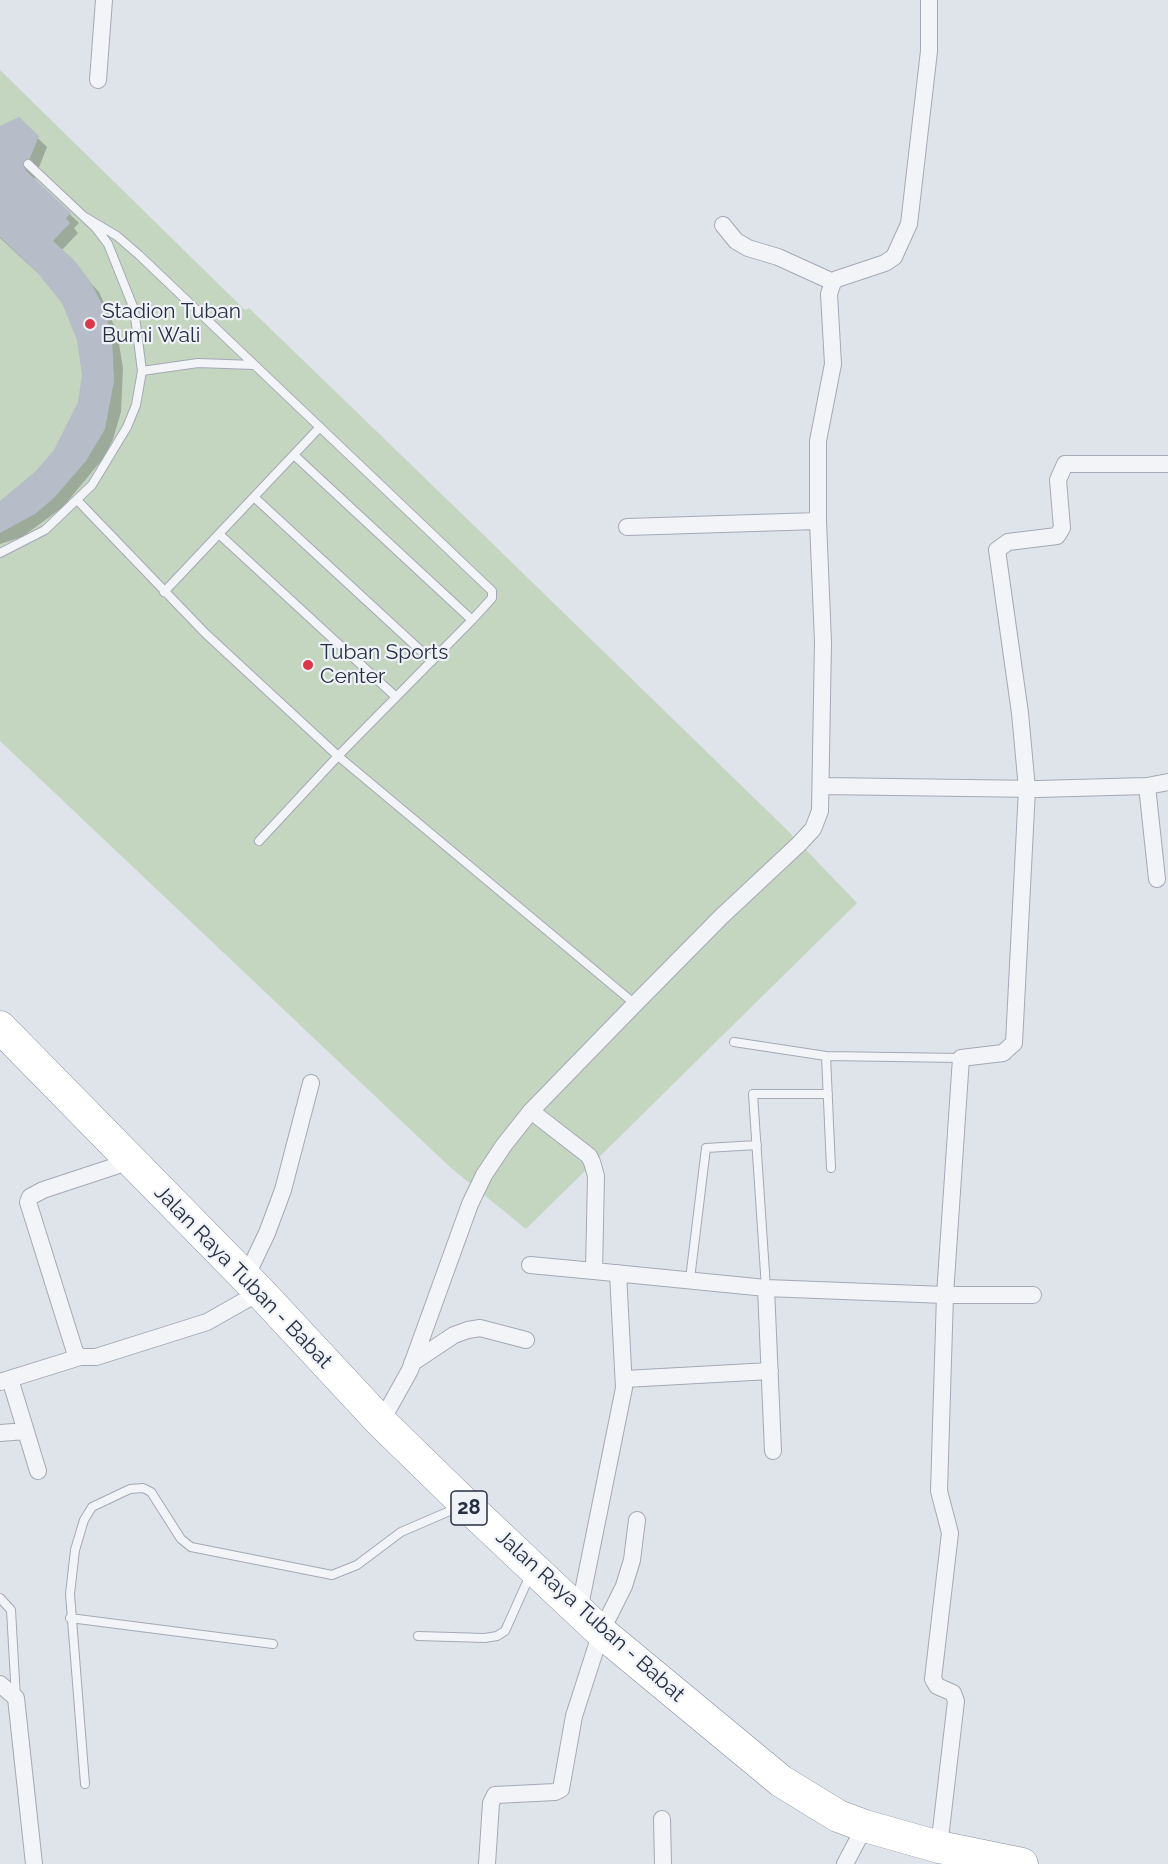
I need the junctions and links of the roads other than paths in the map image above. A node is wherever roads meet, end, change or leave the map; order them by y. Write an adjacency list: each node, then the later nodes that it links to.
1 (104, 0): 3 (street)
2 (929, 0): 7 (street)
3 (98, 80)
4 (28, 164): 5 (lane)
5 (85, 217): 8 (lane); 9 (lane)
6 (723, 225): 7 (street)
7 (833, 282): 15 (street)
8 (254, 365): 9 (lane); 10 (lane)
9 (142, 371): 14 (lane)
10 (320, 428): 11 (lane); 20 (lane)
11 (294, 455): 13 (lane); 20 (lane)
12 (1168, 464): 27 (street)
13 (254, 497): 17 (lane); 21 (lane)
14 (78, 501): 18 (lane); 19 (lane)
15 (818, 521): 16 (street); 25 (street)
16 (627, 527)
17 (219, 534): 19 (lane); 22 (lane)
18 (0, 553)
19 (164, 592): 23 (lane)
20 (471, 620): 21 (lane)
21 (432, 661): 22 (lane)
22 (396, 697): 23 (lane)
23 (338, 756): 28 (lane); 30 (lane)
24 (1168, 782): 26 (street)
25 (822, 786): 27 (street); 30 (street)
26 (1147, 786): 27 (street); 29 (street)
27 (1027, 789): 34 (street)
28 (259, 841)
29 (1157, 879)
30 (635, 1004): 37 (street)
31 (0, 1027): 39 (highway, Jalan Raya Tuban - Babat / 28)
32 (734, 1042): 33 (lane)
33 (826, 1056): 34 (lane); 36 (lane)
34 (961, 1058): 47 (street)
35 (311, 1083): 45 (street)
36 (828, 1094): 38 (lane); 40 (lane)
37 (531, 1111): 42 (street); 51 (street)
38 (757, 1145): 44 (lane); 46 (lane)
39 (130, 1161): 45 (highway, Jalan Raya Tuban - Babat / 28); 50 (street)
40 (831, 1168)
41 (530, 1265): 42 (street)
42 (594, 1271): 43 (street)
43 (618, 1273): 44 (street); 53 (street)
44 (690, 1279): 46 (street)
45 (253, 1284): 50 (street); 55 (highway, Jalan Raya Tuban - Babat / 28)
46 (766, 1288): 47 (street); 52 (street)
47 (945, 1295): 48 (street); 73 (street)
48 (1033, 1295)
49 (526, 1340): 51 (street)
50 (80, 1357): 54 (street)
51 (412, 1363): 55 (street)
52 (770, 1371): 53 (street); 58 (street)
53 (625, 1379): 65 (street)
54 (5, 1381): 56 (street)
55 (381, 1422): 60 (highway, Jalan Raya Tuban - Babat / 28)
56 (26, 1431): 57 (street); 59 (street)
57 (0, 1433)
58 (773, 1451)
59 (38, 1471)
60 (465, 1504): 62 (highway, Jalan Raya Tuban - Babat / 28); 64 (lane)
61 (637, 1521): 65 (street)
62 (533, 1567): 65 (highway, Jalan Raya Tuban - Babat / 28); 66 (lane)
63 (0, 1598): 69 (lane)
64 (70, 1617): 67 (lane); 70 (lane)
65 (590, 1622): 72 (highway, Jalan Raya Tuban - Babat / 28); 76 (street)
66 (418, 1636)
67 (273, 1644)
68 (0, 1684): 69 (street)
69 (16, 1698): 75 (street)
70 (85, 1784)
71 (662, 1819): 77 (street)
72 (865, 1826): 73 (highway, Jalan Raya Tuban - Babat / 28); 78 (street)
73 (939, 1847): 74 (highway, Jalan Raya Tuban - Babat / 28)
74 (1011, 1863)
75 (34, 1864)
76 (487, 1864)
77 (663, 1864)
78 (846, 1864)

